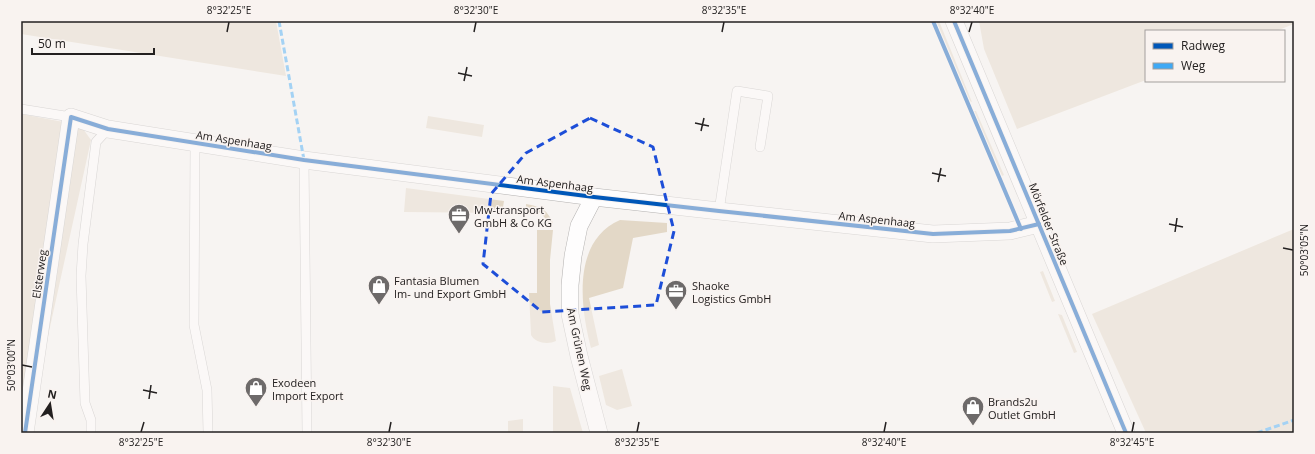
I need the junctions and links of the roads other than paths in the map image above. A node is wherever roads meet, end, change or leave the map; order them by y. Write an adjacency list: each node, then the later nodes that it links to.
1 (954, 21): 10 (street, Mörfelder Straße)
2 (21, 109): 3 (lane, Am Aspenhaag)
3 (71, 118): 4 (street, Am Aspenhaag); 11 (street, Elsterweg)
4 (108, 129): 5 (street, Am Aspenhaag); 12 (lane)
5 (196, 143): 7 (street, Am Aspenhaag); 13 (lane)
6 (760, 147): 9 (lane)
7 (304, 160): 8 (street, Am Aspenhaag); 14 (lane)
8 (594, 197): 9 (street, Am Aspenhaag); 15 (street, Am Grünen Weg)
9 (719, 211): 10 (street, Am Aspenhaag)
10 (1039, 224): 16 (street, Mörfelder Straße)
11 (25, 433)
12 (91, 433)
13 (208, 433)
14 (307, 433)
15 (599, 433)
16 (1126, 433)

